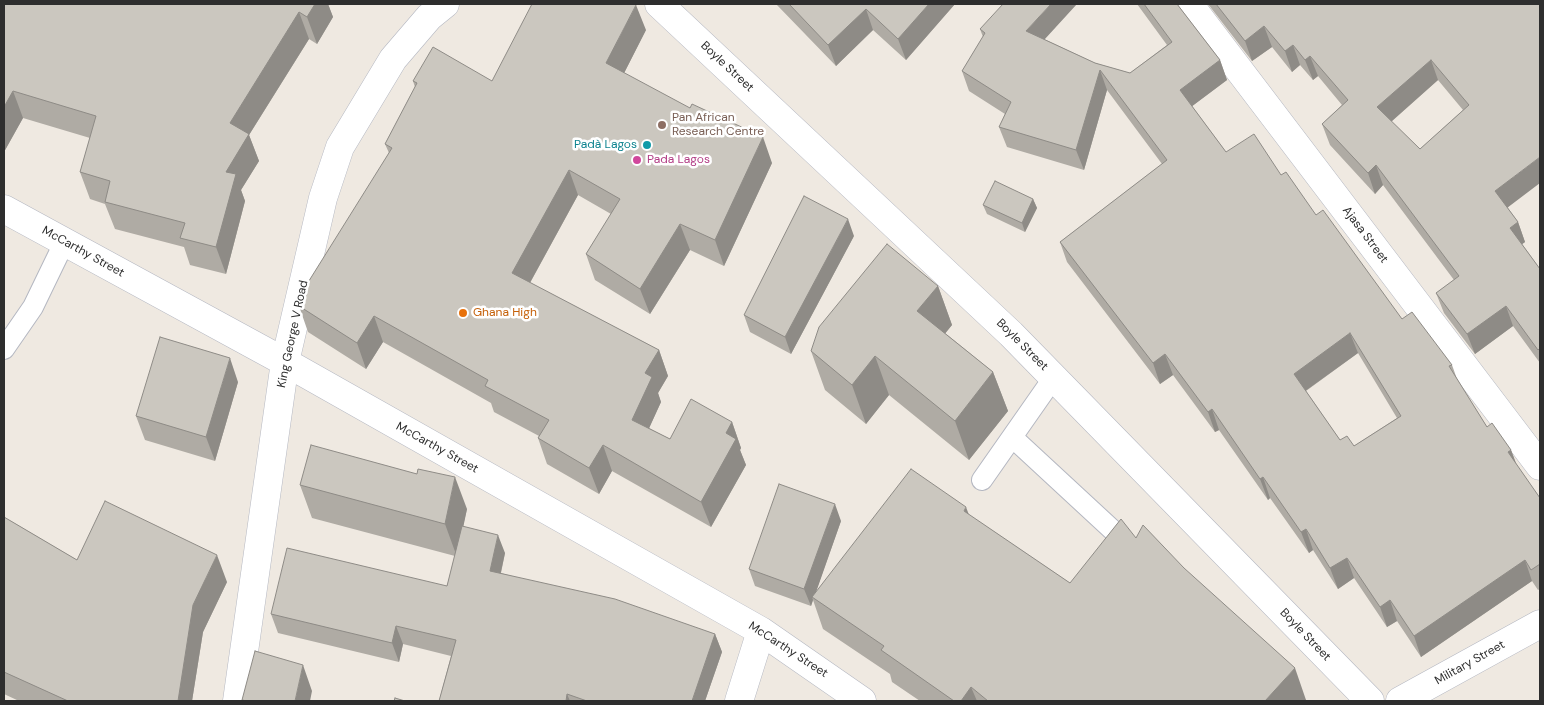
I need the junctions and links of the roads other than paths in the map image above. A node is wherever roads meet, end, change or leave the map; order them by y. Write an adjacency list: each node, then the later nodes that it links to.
1 (445, 4): 7 (street, King George V Road)
2 (659, 4): 8 (street, Boyle Street)
3 (1189, 4): 10 (street, Ajasa Street)
4 (4, 209): 5 (street, McCarthy Street)
5 (64, 243): 6 (lane); 7 (street, McCarthy Street)
6 (4, 349)
7 (285, 362): 14 (street, McCarthy Street); 15 (street, King George V Road)
8 (1054, 378): 9 (lane); 18 (street, Boyle Street)
9 (1012, 438): 11 (lane); 12 (lane)
10 (1540, 466)
11 (982, 480)
12 (1119, 536)
13 (1540, 624): 19 (street, Military Street)
14 (761, 631): 16 (street); 17 (street, McCarthy Street)
15 (237, 701)
16 (740, 701)
17 (862, 701)
18 (1370, 701)
19 (1400, 701)

